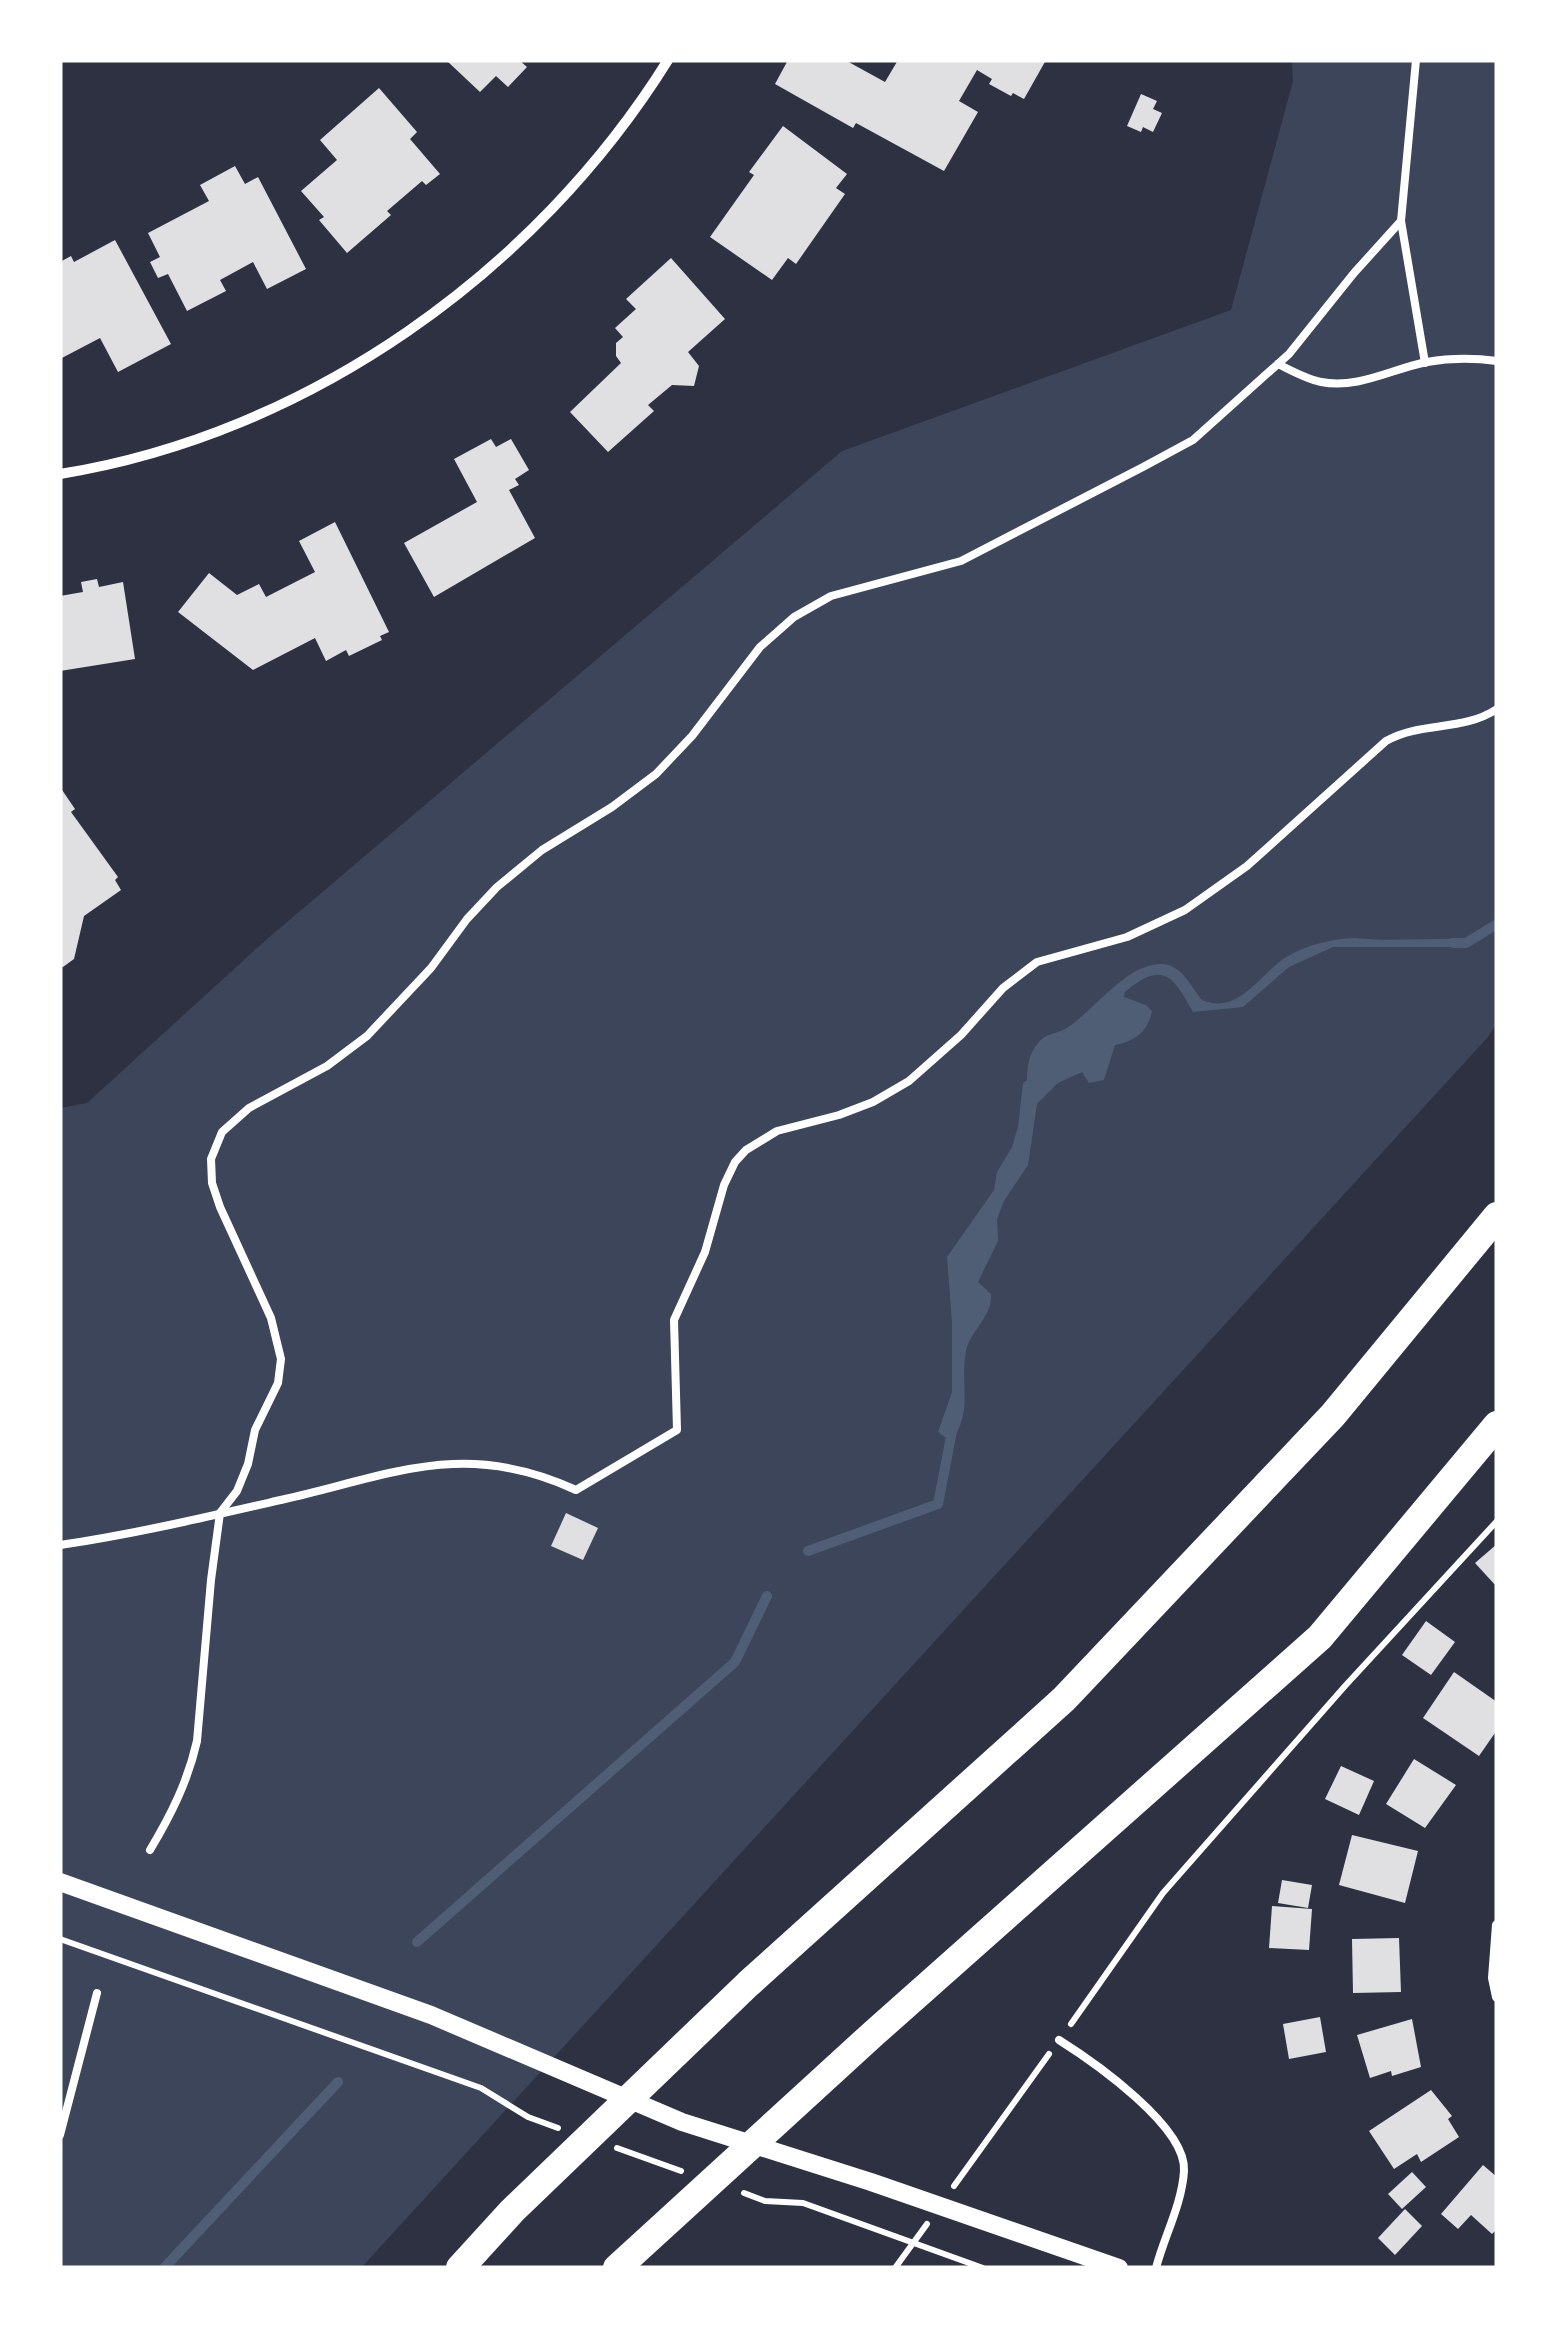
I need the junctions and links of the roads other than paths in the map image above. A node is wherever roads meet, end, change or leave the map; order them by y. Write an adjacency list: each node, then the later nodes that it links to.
1 (668, 60): 7 (street)
2 (1416, 60): 3 (lane)
3 (1401, 221): 5 (lane); 6 (lane)
4 (1497, 361): 5 (lane)
5 (1426, 362): 6 (lane)
6 (1278, 364): 11 (lane)
7 (60, 474)
8 (1497, 709): 11 (lane)
9 (1497, 1216): 21 (highway)
10 (1497, 1426): 20 (highway)
11 (220, 1513): 12 (lane); 13 (lane)
12 (60, 1545)
13 (150, 1850)
14 (60, 1882): 22 (street)
15 (1497, 1925): 17 (street)
16 (97, 1993): 19 (lane)
17 (1497, 1997)
18 (1060, 2040): 23 (lane)
19 (60, 2135)
20 (625, 2259)
21 (460, 2268)
22 (1119, 2268)
23 (1156, 2268)

